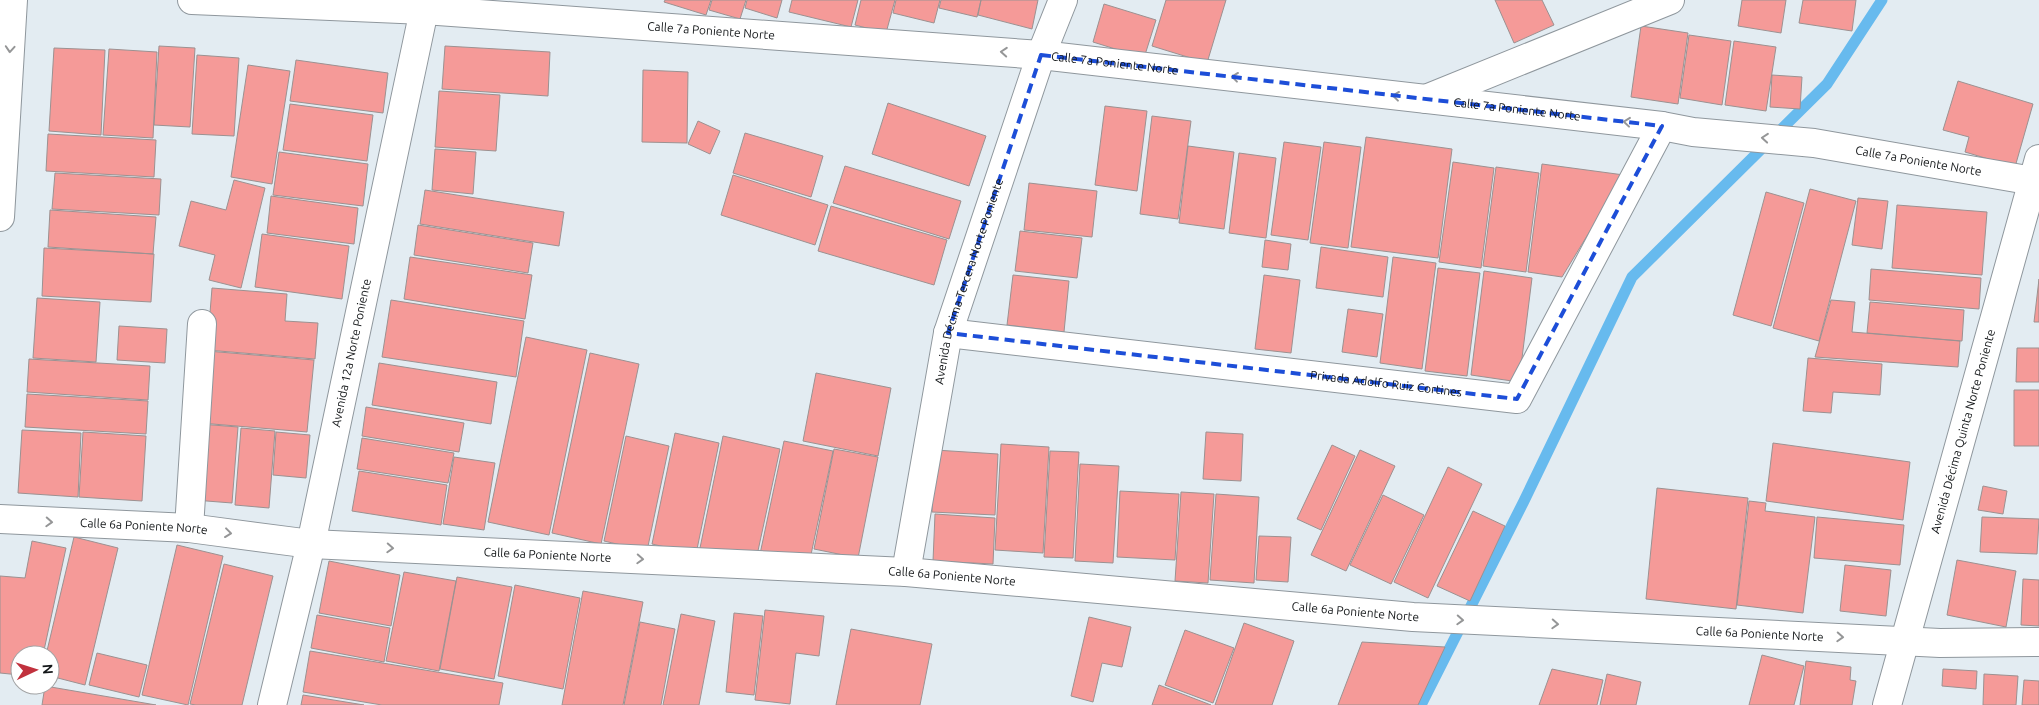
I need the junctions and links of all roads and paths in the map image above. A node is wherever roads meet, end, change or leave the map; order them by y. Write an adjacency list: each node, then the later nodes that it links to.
1 (13, 0): 10 (street, one-way to 10)
2 (192, 0): 5 (street, Calle 7a Poniente Norte)
3 (1063, 0): 6 (street, Avenida Décima Tercera Norte Poniente)
4 (1670, 0): 7 (street)
5 (426, 5): 6 (street, Calle 7a Poniente Norte, one-way to 5); 15 (street, Avenida 12a Norte Poniente)
6 (1041, 54): 7 (street, Calle 7a Poniente Norte, one-way to 6); 12 (street, Avenida Décima Tercera Norte Poniente)
7 (1424, 100): 8 (street, Calle 7a Poniente Norte, one-way to 7)
8 (1662, 126): 9 (street, Calle 7a Poniente Norte, one-way to 8); 12 (street, Privada Adolfo Ruiz Cortines)
9 (2037, 174): 17 (street, Avenida Décima Quinta Norte Poniente)
10 (0, 216)
11 (202, 324): 14 (street)
12 (948, 333): 16 (street, Avenida Décima Tercera Norte Poniente)
13 (0, 520): 14 (street, Calle 6a Poniente Norte, one-way to 14)
14 (190, 528): 15 (street, Calle 6a Poniente Norte, one-way to 15)
15 (311, 544): 16 (street, Calle 6a Poniente Norte, one-way to 16); 19 (street, Avenida 12a Norte Poniente)
16 (906, 572): 17 (street, Calle 6a Poniente Norte, one-way to 17)
17 (1904, 640): 18 (street, Calle 6a Poniente Norte); 20 (street, Avenida Décima Quinta Norte Poniente)
18 (2039, 642)
19 (272, 705)
20 (1887, 705)

